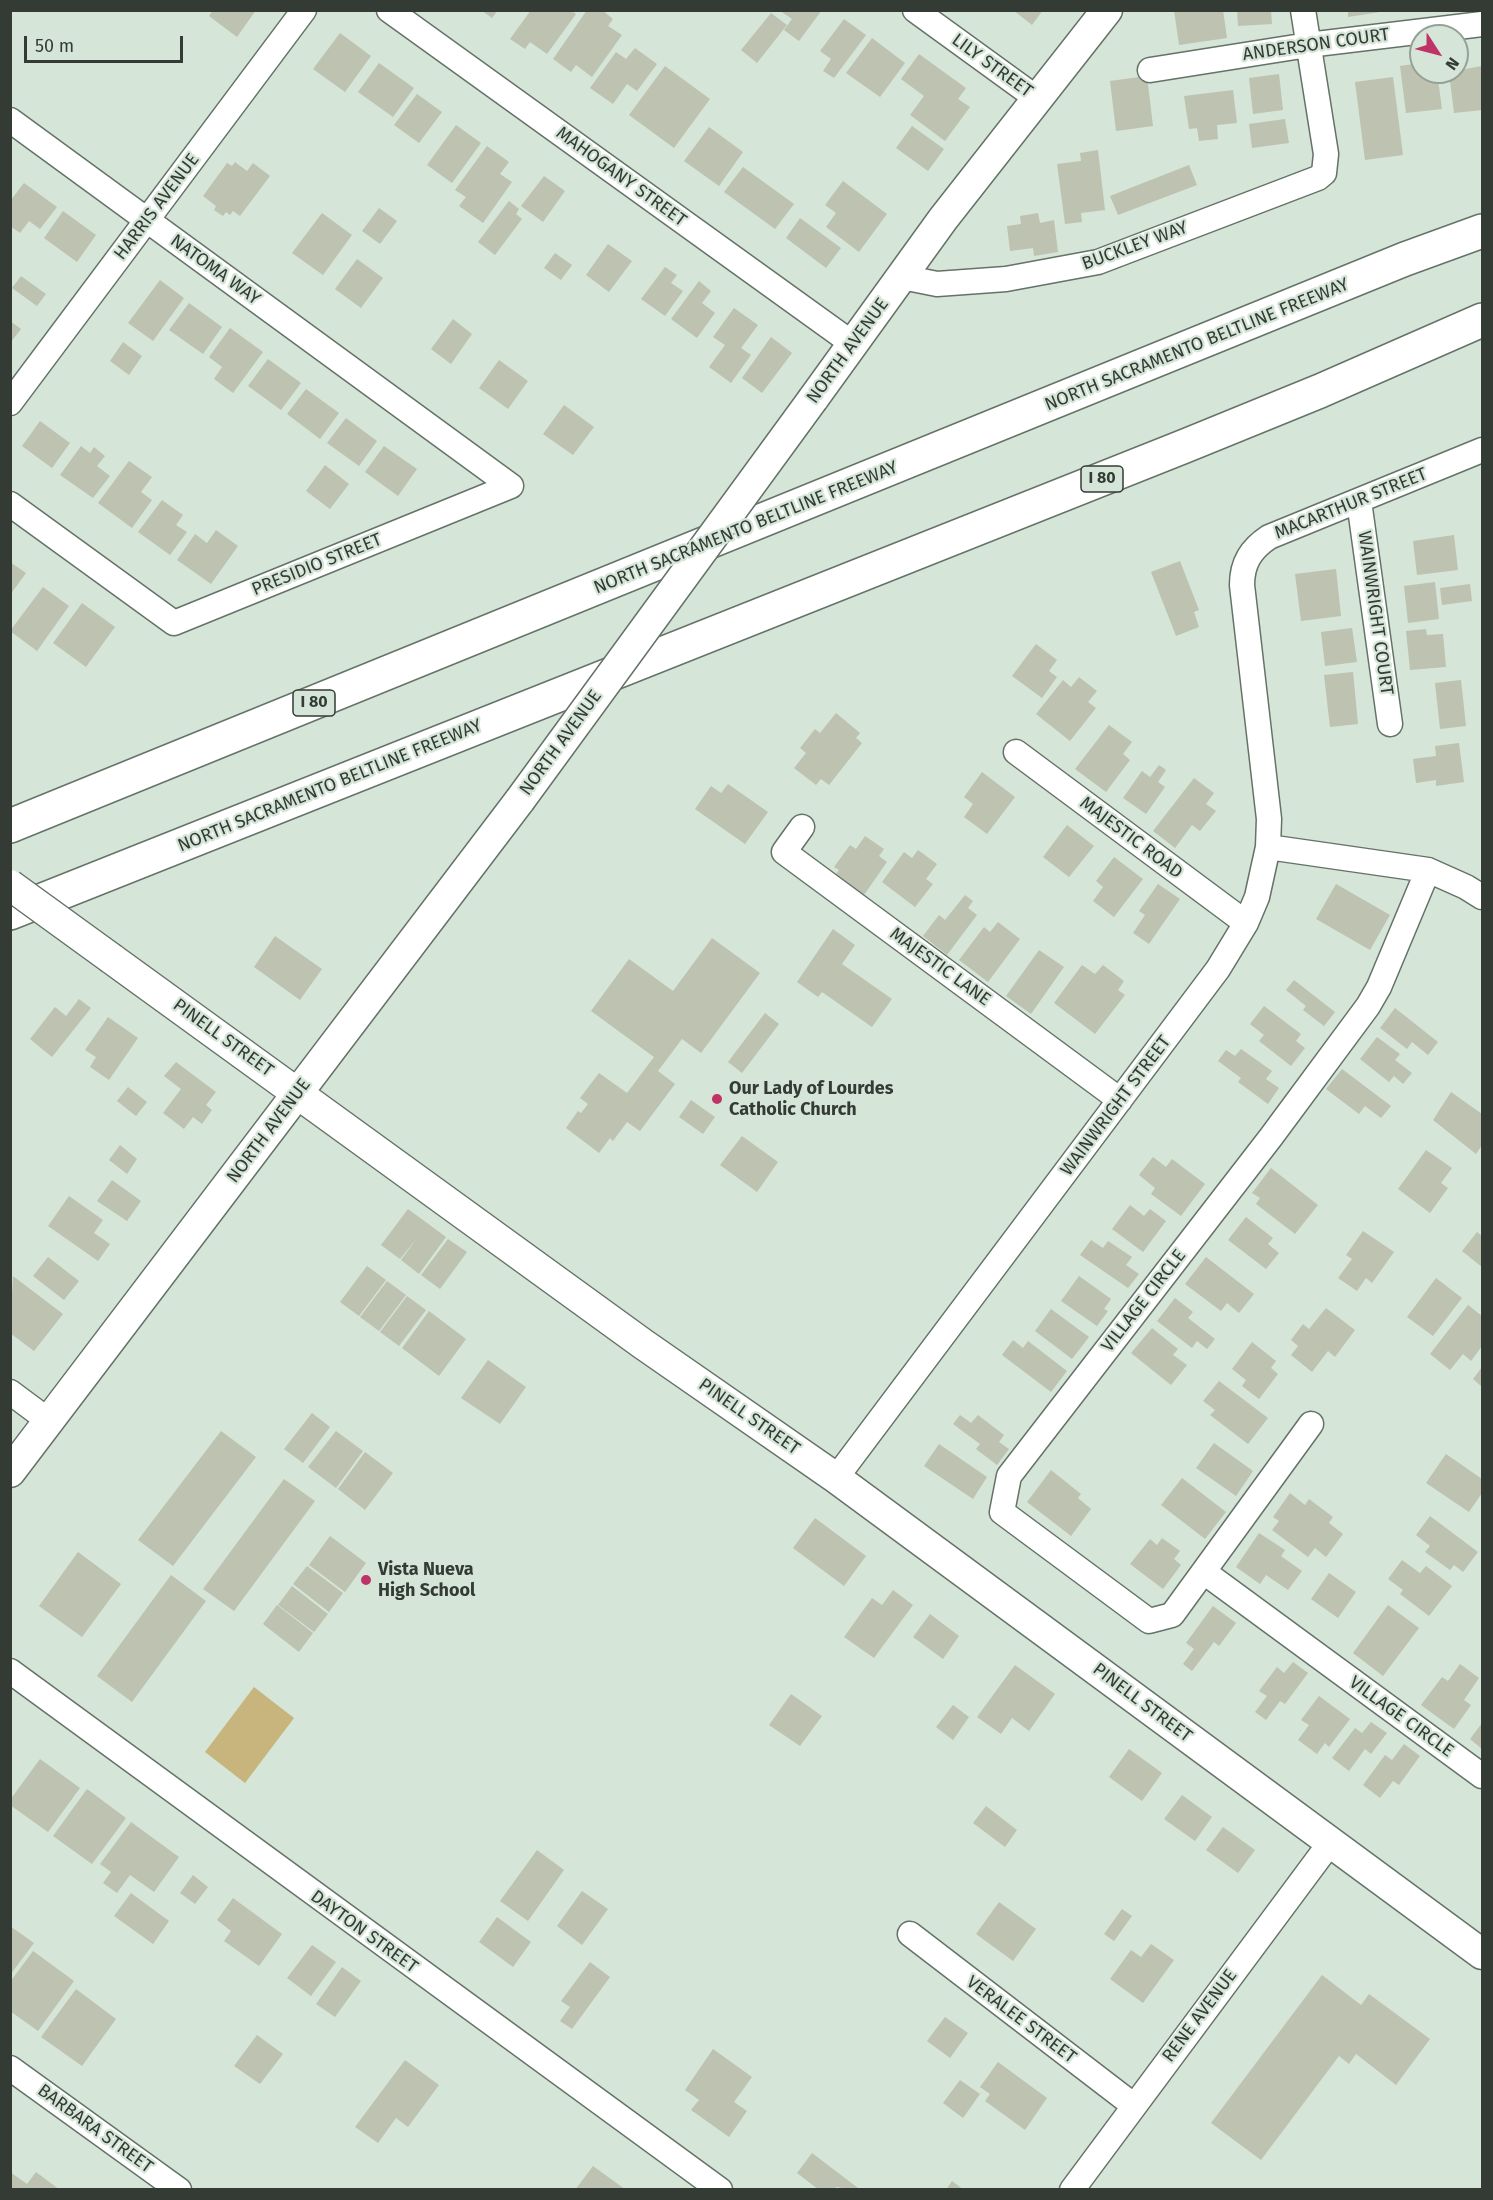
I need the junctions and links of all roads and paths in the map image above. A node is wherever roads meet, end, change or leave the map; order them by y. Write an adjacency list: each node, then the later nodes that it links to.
1 (304, 10): 12 (street, HARRIS AVENUE)
2 (389, 10): 17 (street, MAHOGANY STREET)
3 (915, 10): 9 (street, LILY STREET)
4 (1107, 10): 9 (street, NORTH AVENUE)
5 (1303, 10): 7 (street)
6 (1482, 24): 7 (street, ANDERSON COURT)
7 (1308, 45): 8 (street, ANDERSON COURT); 15 (street, BUCKLEY WAY)
8 (1150, 70)
9 (1039, 100): 15 (street, NORTH AVENUE)
10 (10, 120): 12 (street, NATOMA WAY)
11 (1482, 218): 14 (highway)
12 (148, 220): 18 (street, NATOMA WAY); 19 (street, HARRIS AVENUE)
13 (1482, 231): 14 (highway, NORTH SACRAMENTO BELTLINE FREEWAY / I 80)
14 (1405, 259): 26 (highway, NORTH SACRAMENTO BELTLINE FREEWAY / I 80)
15 (902, 277): 17 (street, NORTH AVENUE)
16 (1482, 320): 32 (highway, NORTH SACRAMENTO BELTLINE FREEWAY / I 80)
17 (853, 344): 34 (street, NORTH AVENUE, bridge)
18 (391, 398): 22 (street, PRESIDIO STREET)
19 (10, 403)
20 (1482, 450): 21 (street, MACARTHUR STREET)
21 (1359, 501): 23 (street, MACARTHUR STREET); 24 (street, WAINWRIGHT COURT)
22 (10, 504)
23 (1253, 686): 28 (street, WAINWRIGHT STREET)
24 (1390, 724)
25 (1016, 752): 33 (street, MAJESTIC ROAD)
26 (10, 826)
27 (802, 827): 35 (street, MAJESTIC LANE)
28 (1268, 847): 29 (street); 33 (street, WAINWRIGHT STREET)
29 (1428, 870): 31 (street); 41 (street, VILLAGE CIRCLE)
30 (10, 885): 34 (street, PINELL STREET, bridge)
31 (1482, 897)
32 (10, 913)
33 (1246, 923): 35 (street, WAINWRIGHT STREET)
34 (298, 1092): 37 (street, NORTH AVENUE); 40 (street, PINELL STREET)
35 (1120, 1100): 40 (street, WAINWRIGHT STREET)
36 (10, 1392): 37 (street)
37 (49, 1421): 39 (street, NORTH AVENUE)
38 (1311, 1424): 41 (street, VILLAGE CIRCLE)
39 (10, 1472)
40 (836, 1478): 44 (street, PINELL STREET)
41 (1204, 1572): 43 (street, VILLAGE CIRCLE)
42 (10, 1671): 50 (street, DAYTON STREET)
43 (1482, 1776)
44 (1330, 1843): 46 (street, PINELL STREET); 48 (street, RENE AVENUE)
45 (910, 1934): 48 (street, VERALEE STREET)
46 (1482, 1954)
47 (10, 2068): 49 (street, BARBARA STREET)
48 (1133, 2105): 51 (street, RENE AVENUE)
49 (178, 2190)
50 (720, 2190)
51 (1072, 2190)

